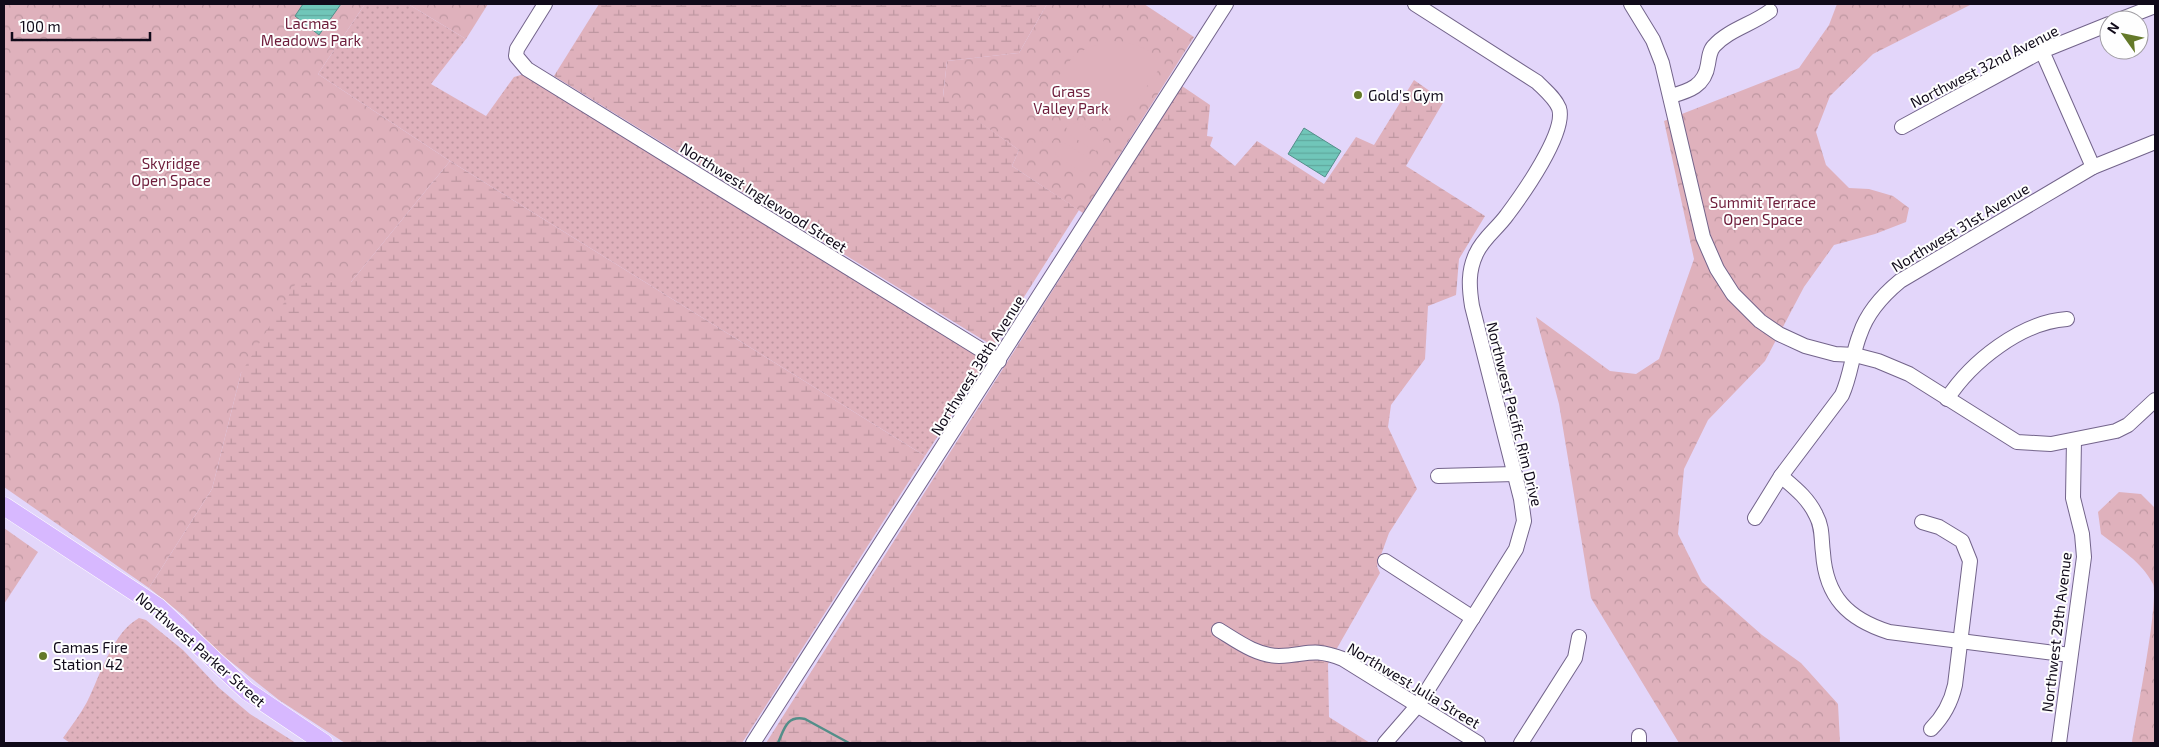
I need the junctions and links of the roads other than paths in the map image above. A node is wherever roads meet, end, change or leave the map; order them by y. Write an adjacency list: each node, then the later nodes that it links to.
1 (545, 4): 14 (street, Northwest Inglewood Street)
2 (1226, 4): 14 (street, Northwest 38th Avenue)
3 (1416, 4): 18 (street, Northwest Pacific Rim Drive)
4 (1631, 4): 8 (street)
5 (1770, 11): 8 (street)
6 (2099, 28): 7 (street, Northwest 32nd Avenue)
7 (2042, 51): 9 (street, Northwest 32nd Avenue); 11 (street)
8 (1671, 96): 13 (street)
9 (1902, 127)
10 (2155, 142): 11 (street, Northwest 31st Avenue)
11 (2094, 167): 13 (street, Northwest 31st Avenue)
12 (2067, 319): 15 (street)
13 (1855, 355): 15 (street); 20 (street, Northwest 31st Avenue)
14 (999, 361): 35 (street, Northwest 38th Avenue)
15 (1947, 398): 17 (street)
16 (2155, 400): 17 (street)
17 (2074, 440): 30 (street, Northwest 29th Avenue)
18 (1515, 474): 19 (street); 26 (street, Northwest Pacific Rim Drive)
19 (1438, 476)
20 (1781, 476): 22 (street, Northwest 31st Avenue); 29 (street)
21 (4, 506): 34 (main road, Northwest Parker Street)
22 (1754, 518)
23 (4, 519): 33 (main road, Northwest Parker Street)
24 (1922, 522): 29 (street)
25 (1385, 562): 26 (street)
26 (1473, 618): 31 (street, Northwest Pacific Rim Drive)
27 (1219, 630): 31 (street, Northwest Julia Street)
28 (1579, 637): 38 (street)
29 (1960, 642): 30 (street); 32 (street)
30 (2070, 655): 39 (street, Northwest 29th Avenue)
31 (1418, 705): 36 (street, Northwest Pacific Rim Drive); 37 (street, Northwest Julia Street)
32 (1931, 729)
33 (303, 743)
34 (324, 743)
35 (753, 743)
36 (1386, 743)
37 (1478, 743)
38 (1521, 743)
39 (2059, 743)

